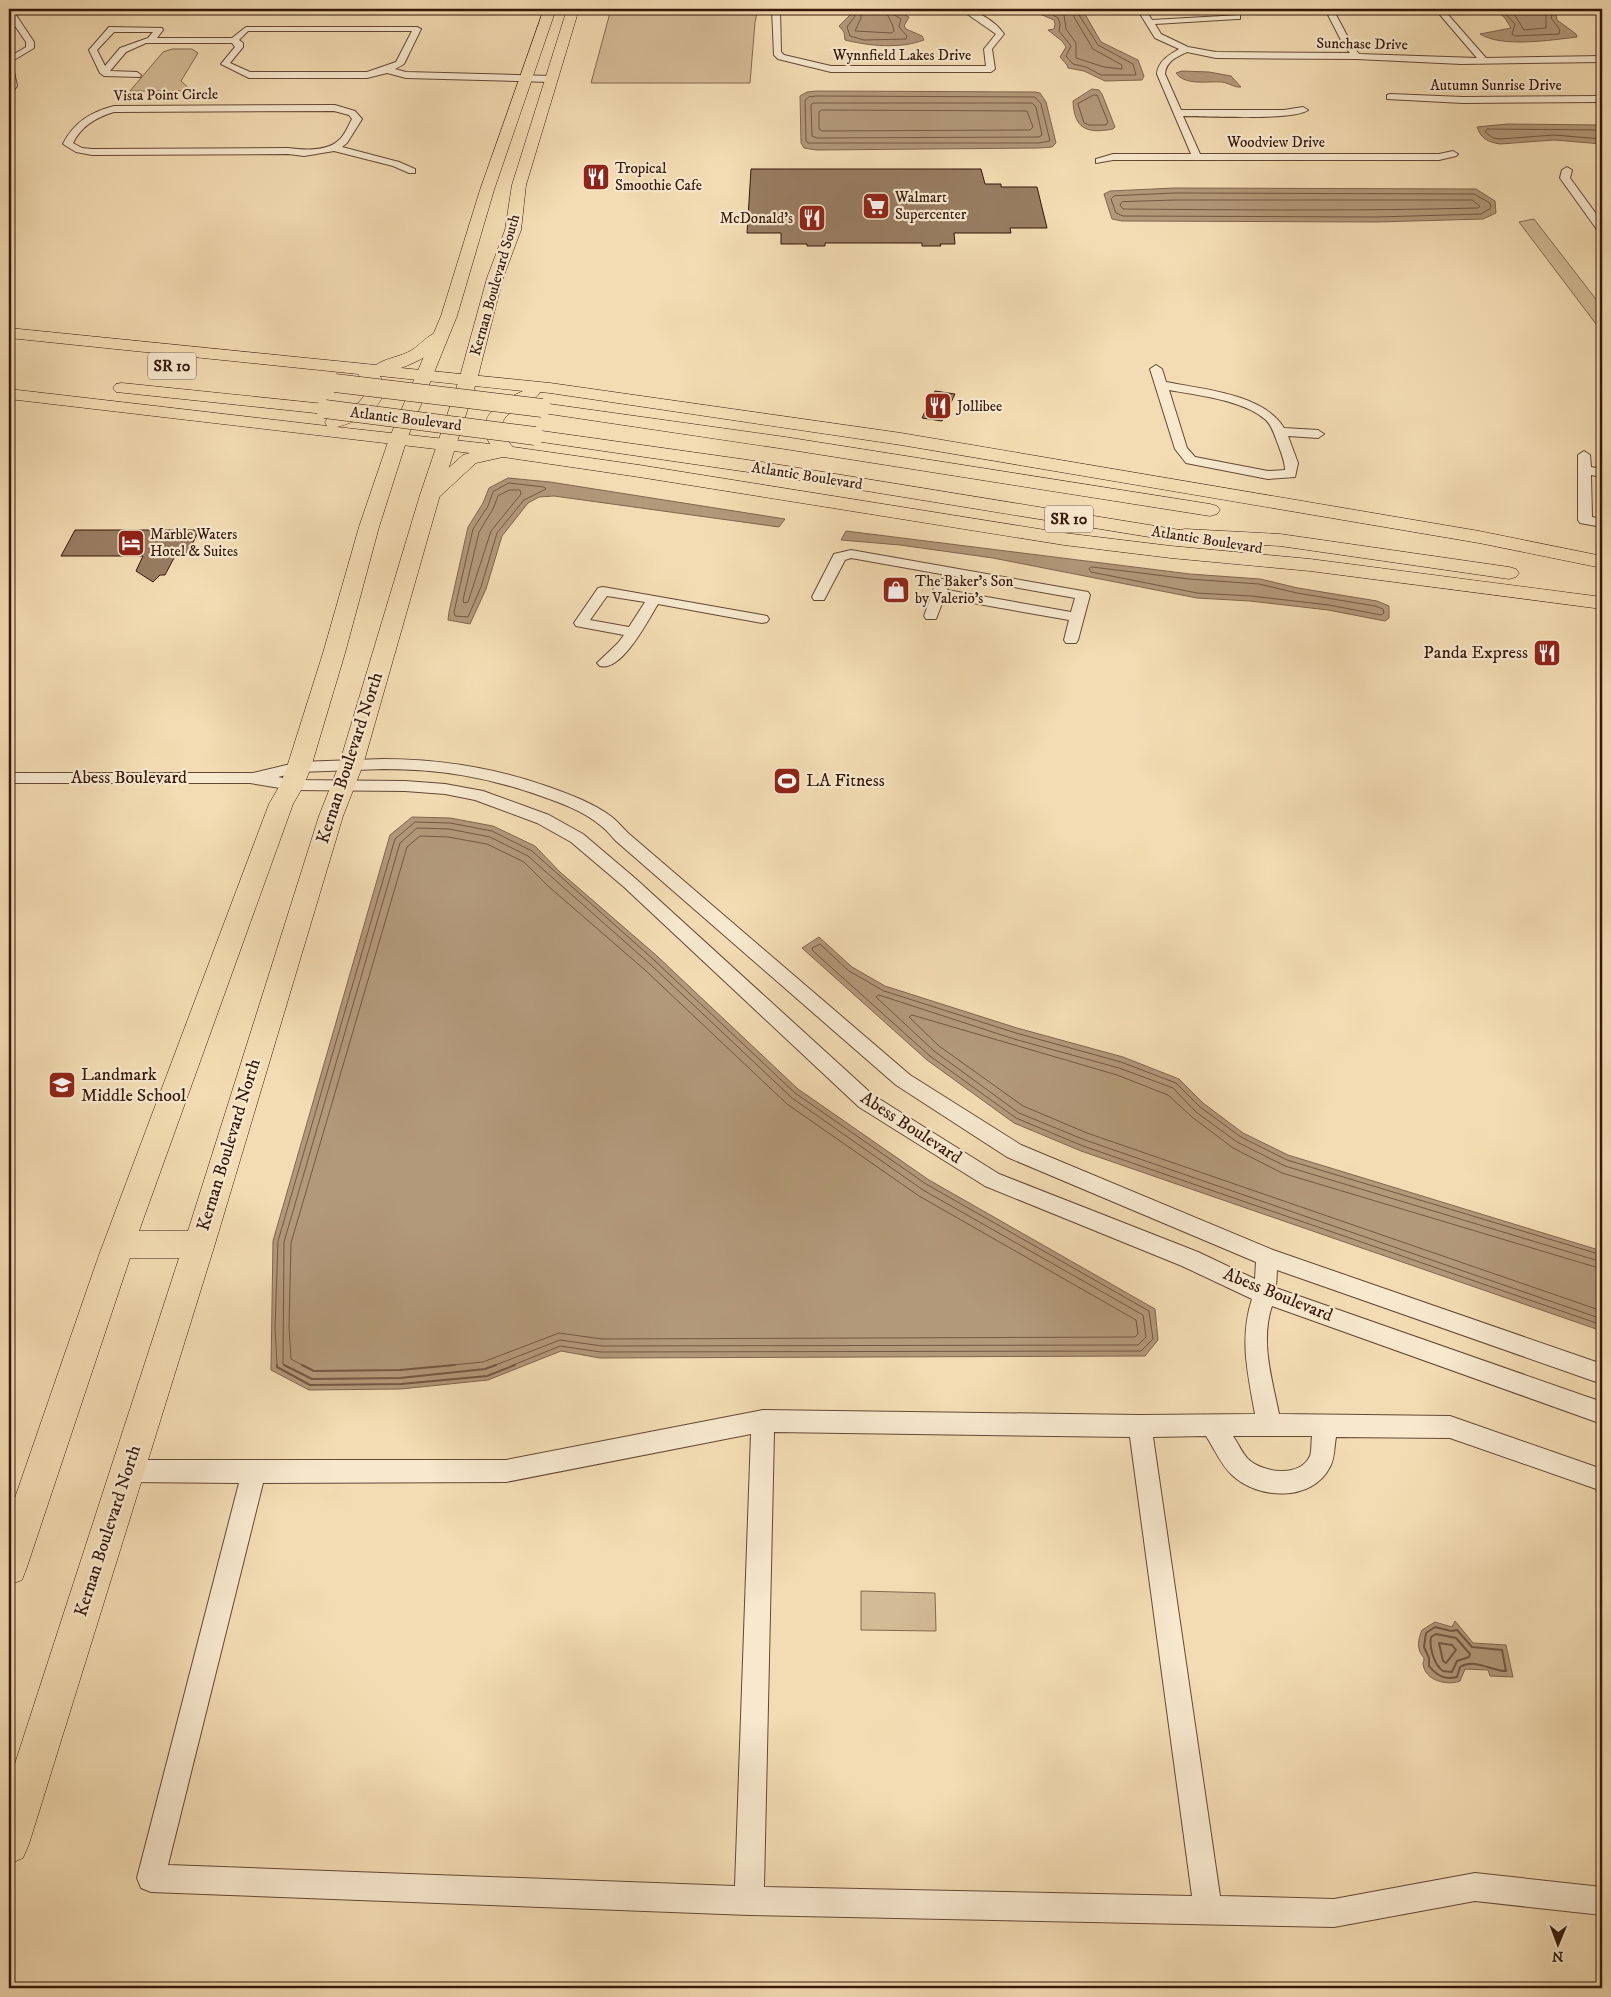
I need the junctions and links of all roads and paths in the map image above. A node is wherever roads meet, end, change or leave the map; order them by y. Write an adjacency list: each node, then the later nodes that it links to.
1 (550, 9): 22 (main road)
2 (573, 9): 23 (main road, Kernan Boulevard South)
3 (776, 9): 4 (street, Wynnfield Lakes Drive)
4 (964, 9)
5 (1142, 9): 10 (street, Sunchase Drive)
6 (1329, 9): 14 (street)
7 (1439, 9): 17 (street)
8 (9, 11): 16 (street)
9 (1237, 16): 10 (street)
10 (1151, 22): 13 (street, Sunchase Drive)
11 (234, 40): 12 (street); 19 (street); 19 (street)
12 (150, 41): 20 (street); 20 (street)
13 (1186, 49): 14 (street, Sunchase Drive); 28 (street)
14 (1357, 56): 17 (street, Sunchase Drive)
15 (1602, 59): 17 (street, Sunchase Drive)
16 (9, 60)
17 (1484, 61)
18 (9, 67): 24 (street)
19 (387, 70): 22 (street)
20 (104, 73): 21 (street)
21 (137, 75)
22 (526, 79): 23 (street); 37 (main road)
23 (551, 79): 43 (main road, Kernan Boulevard South)
24 (9, 91)
25 (1390, 97): 26 (street, Autumn Sunrise Drive)
26 (1602, 99)
27 (1303, 110): 28 (street)
28 (1178, 113): 32 (street)
29 (335, 148): 29 (street, Vista Point Circle); 30 (street, Vista Point Circle)
30 (346, 152): 30 (street, Vista Point Circle)
31 (1453, 154): 32 (street, Woodview Drive)
32 (1197, 158): 33 (street, Woodview Drive)
33 (1099, 161)
34 (1566, 170): 35 (street)
35 (1602, 229)
36 (9, 333): 39 (main road)
37 (440, 336): 39 (main road); 42 (main road)
38 (142, 363): 41 (main road, SR 10)
39 (362, 368): 42 (main road); 49 (main road)
40 (1156, 369): 45 (street)
41 (248, 374)
42 (424, 375): 43 (main road); 52 (main road)
43 (468, 380): 47 (main road); 53 (main road, Kernan Boulevard South)
44 (316, 381): 59 (main road, Atlantic Boulevard / SR 10, bridge)
45 (1161, 385): 50 (street); 50 (street)
46 (105, 386): 62 (main road, Atlantic Boulevard / SR 10, bridge)
47 (550, 388): 54 (main road); 63 (main road)
48 (9, 394): 49 (main road)
49 (303, 428): 52 (main road)
50 (1280, 432): 51 (street)
51 (1318, 434)
52 (398, 439): 53 (main road); 79 (main road)
53 (448, 445): 54 (main road); 58 (main road, Kernan Boulevard North)
54 (507, 452): 58 (main road); 71 (main road)
55 (1584, 455): 56 (street)
56 (1584, 470): 57 (street); 61 (street)
57 (1602, 473)
58 (430, 495): 78 (main road, Kernan Boulevard North)
59 (1230, 513)
60 (1249, 516): 64 (main road, Atlantic Boulevard)
61 (1602, 523)
62 (1168, 534): 66 (main road); 70 (main road, Atlantic Boulevard / SR 10)
63 (1602, 562)
64 (1602, 570)
65 (947, 572): 67 (street); 68 (street); 73 (street)
66 (1602, 588)
67 (939, 593): 72 (street); 73 (street)
68 (819, 597)
69 (654, 599): 74 (street); 75 (street); 75 (street)
70 (1602, 599)
71 (1602, 603)
72 (931, 616)
73 (1077, 617): 76 (street)
74 (762, 619)
75 (633, 632): 77 (street)
76 (1071, 640)
77 (605, 663)
78 (350, 765): 79 (street, Abess Boulevard); 81 (main road, Kernan Boulevard North); 84 (street, Abess Boulevard)
79 (295, 776): 80 (street, Abess Boulevard); 81 (street, Abess Boulevard); 83 (main road)
80 (9, 778)
81 (343, 786): 82 (main road, Kernan Boulevard North); 85 (street, Abess Boulevard)
82 (199, 1244): 83 (main road); 93 (main road, Kernan Boulevard North)
83 (119, 1245): 96 (main road)
84 (1267, 1257): 85 (street); 86 (street, Abess Boulevard)
85 (1265, 1294): 87 (street, Abess Boulevard); 89 (street)
86 (1602, 1374)
87 (1602, 1413)
88 (763, 1421): 90 (street); 94 (street); 98 (street)
89 (1269, 1425): 91 (street); 92 (street)
90 (1140, 1426): 91 (street); 100 (street)
91 (1212, 1426): 92 (street)
92 (1325, 1426): 95 (street)
93 (126, 1471): 94 (street); 97 (main road, Kernan Boulevard North)
94 (254, 1472): 98 (street)
95 (1602, 1480)
96 (9, 1567)
97 (9, 1844)
98 (749, 1901): 100 (street)
99 (1602, 1901): 100 (street)
100 (1208, 1911)

